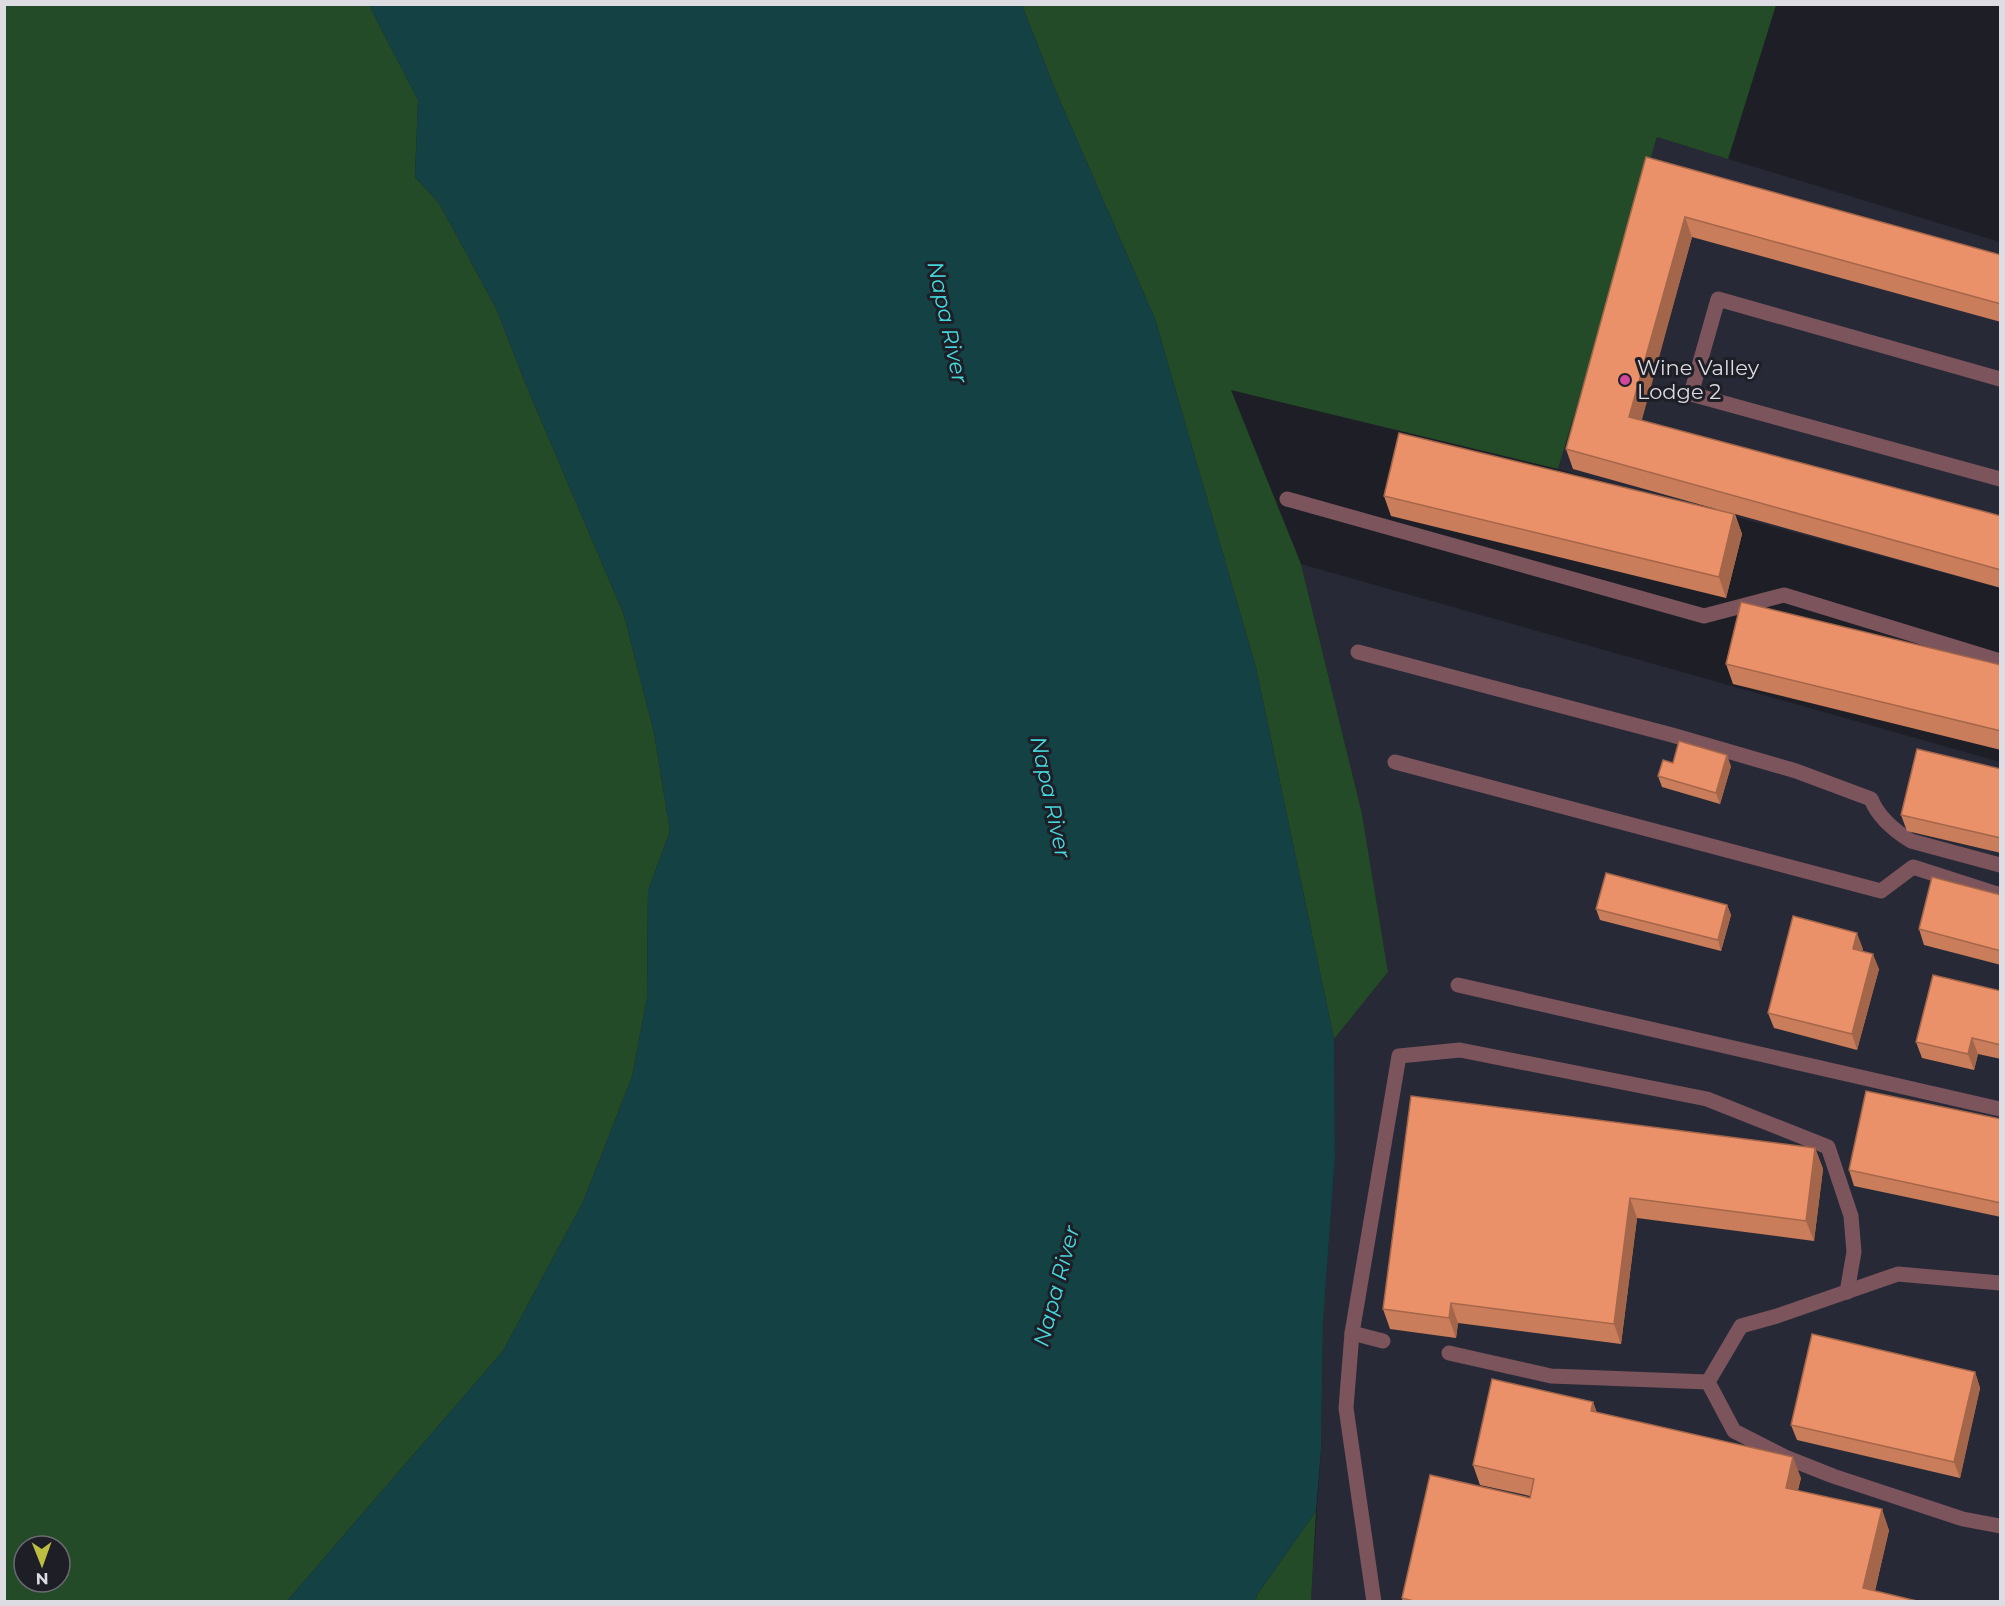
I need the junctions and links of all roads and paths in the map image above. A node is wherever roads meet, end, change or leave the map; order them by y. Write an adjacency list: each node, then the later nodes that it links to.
1 (2001, 379): 2 (lane)
2 (2001, 479)
3 (1287, 499): 5 (lane)
4 (1358, 652): 7 (lane)
5 (2001, 661)
6 (1395, 762): 8 (lane)
7 (2001, 865)
8 (2001, 895)
9 (1458, 985): 10 (lane)
10 (2001, 1109)
11 (2001, 1283): 12 (lane)
12 (1847, 1292): 13 (lane); 16 (lane)
13 (1352, 1334): 14 (lane); 18 (lane)
14 (1383, 1341)
15 (1449, 1353): 16 (lane)
16 (1708, 1382): 17 (lane)
17 (2001, 1526)
18 (1374, 1602)

